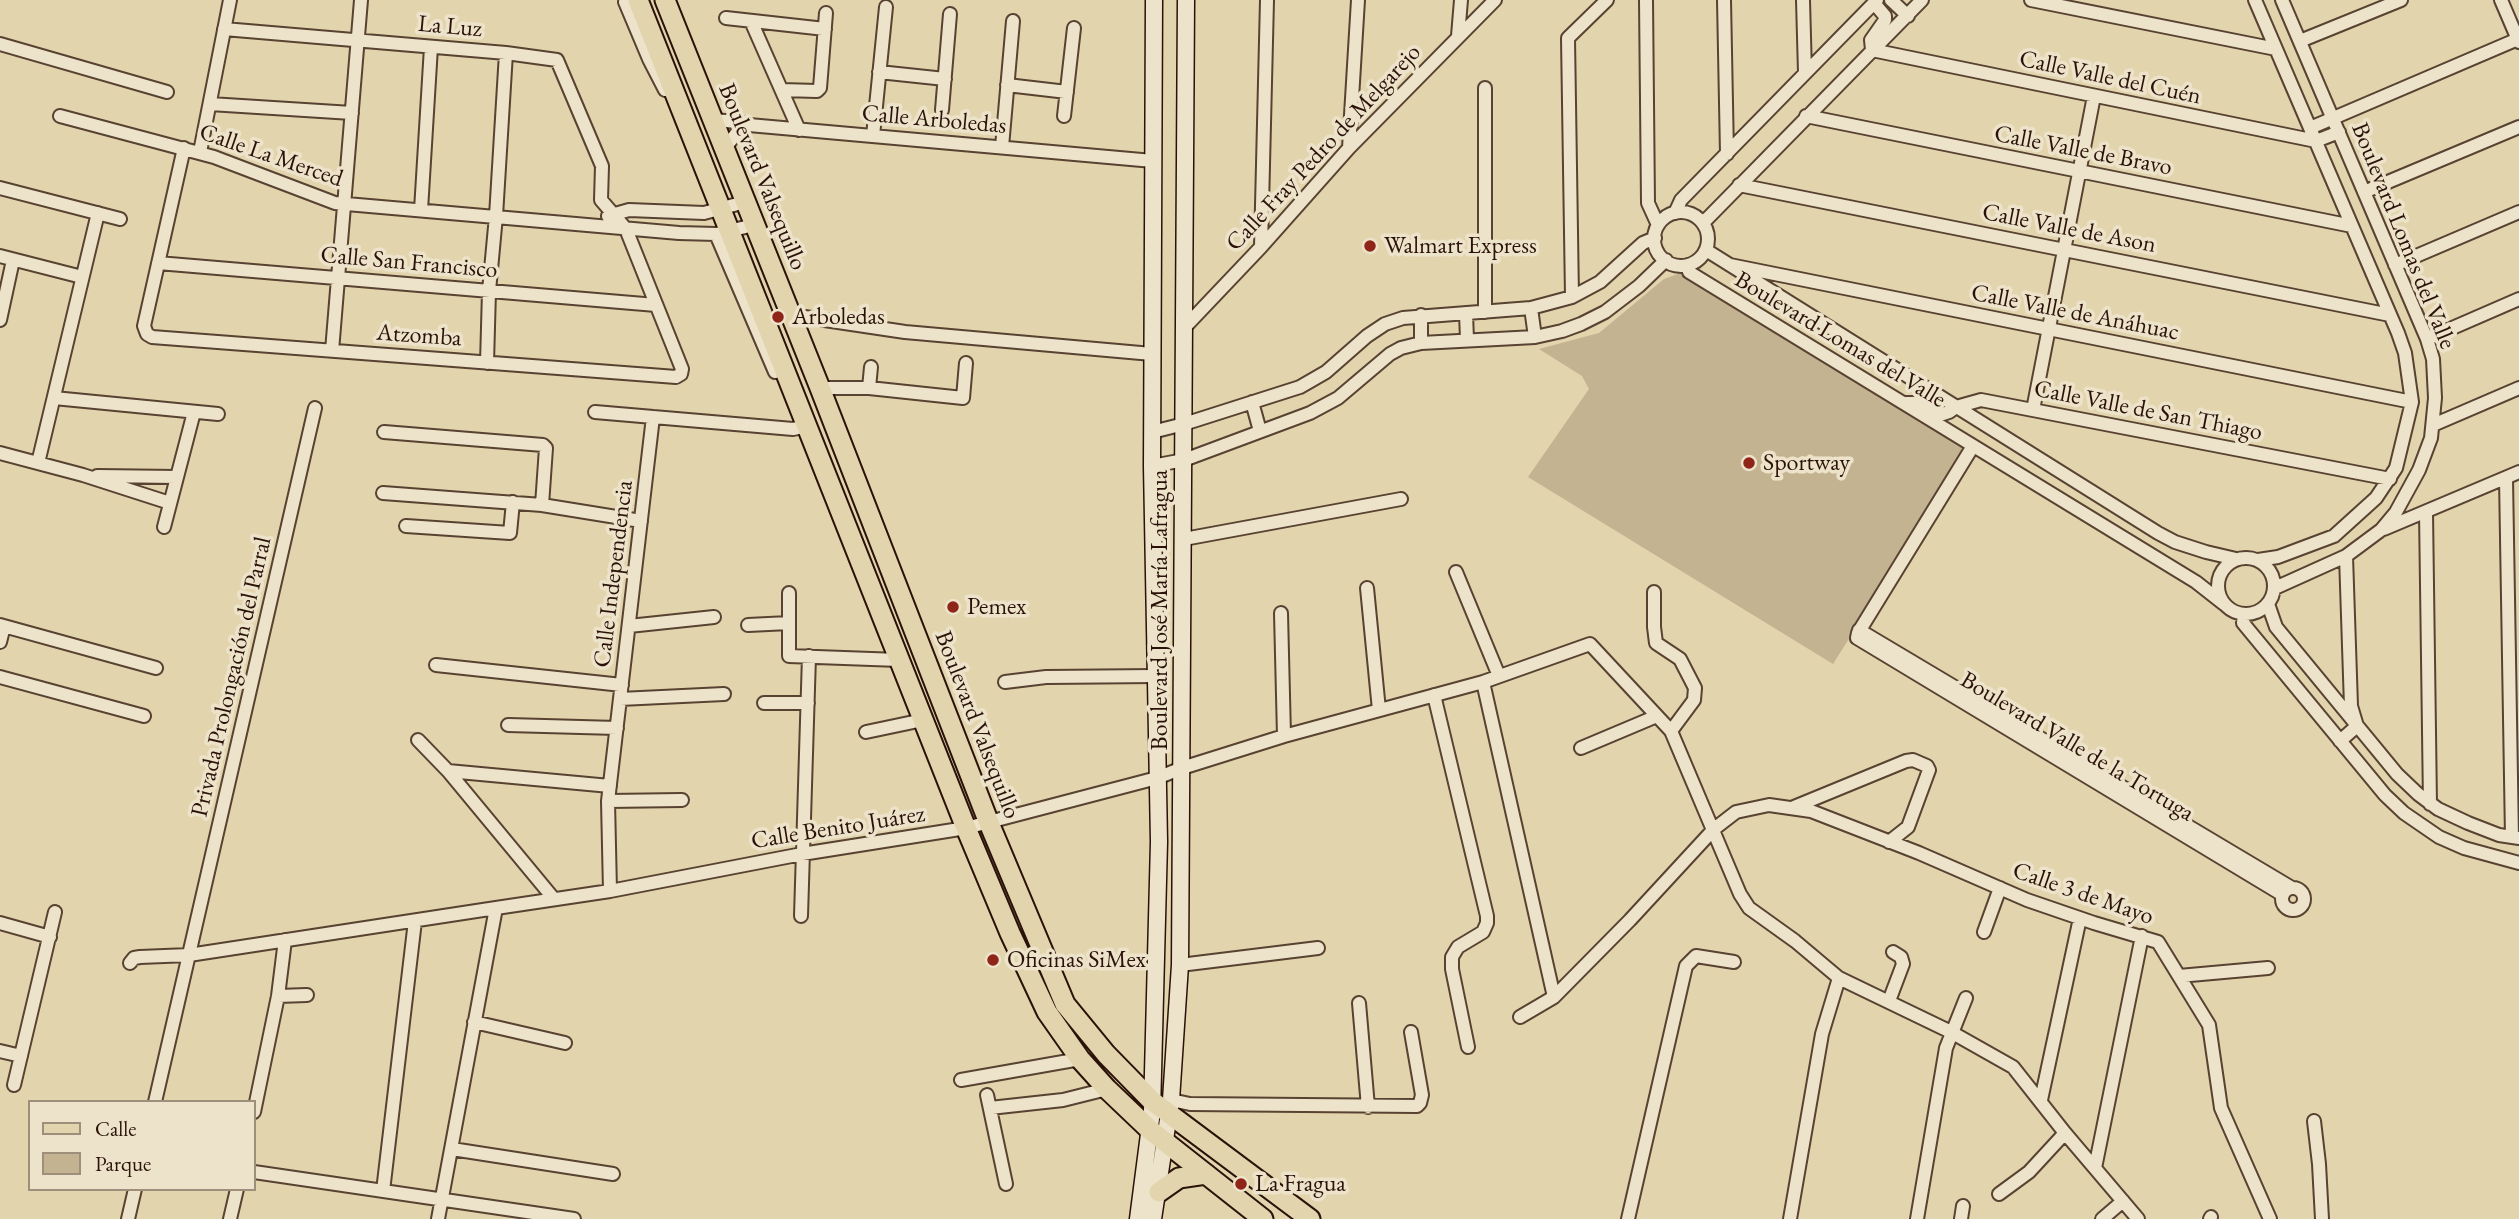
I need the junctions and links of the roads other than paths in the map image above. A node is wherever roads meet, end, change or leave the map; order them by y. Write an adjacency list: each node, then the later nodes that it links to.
1 (230, 0): 31 (street)
2 (361, 0): 34 (street)
3 (666, 0): 57 (main road, Boulevard Valsequillo)
4 (1154, 0): 70 (main road, Boulevard José María Lafragua)
5 (1186, 0): 116 (main road, Boulevard José María Lafragua)
6 (1267, 0): 93 (street)
7 (1358, 0): 66 (street)
8 (1461, 0): 33 (street)
9 (1495, 0): 33 (street, Calle Fray Pedro de Melgarejo)
10 (1607, 0): 106 (street)
11 (1646, 0): 88 (street)
12 (1724, 0): 69 (street)
13 (1803, 0): 43 (street)
14 (1891, 0): 26 (street)
15 (1923, 0): 26 (street)
16 (2031, 0): 39 (street)
17 (2255, 0): 39 (street, Boulevard Lomas del Valle)
18 (2282, 0): 36 (street, Boulevard Lomas del Valle)
19 (2401, 0): 36 (street)
20 (2501, 0): 35 (street)
21 (632, 1): 77 (main road, Boulevard Valsequillo)
22 (1875, 1): 40 (street); 43 (street)
23 (886, 7): 42 (street)
24 (826, 13): 32 (street)
25 (950, 14): 44 (street)
26 (1908, 16): 40 (street)
27 (726, 18): 28 (street)
28 (751, 21): 32 (street); 47 (street)
29 (1013, 21): 45 (street)
30 (1074, 28): 49 (street)
31 (224, 29): 34 (street, La Luz); 51 (street)
32 (825, 29): 47 (street)
33 (1458, 36): 66 (street, Calle Fray Pedro de Melgarejo)
34 (358, 40): 38 (street, La Luz); 53 (street)
35 (2518, 40): 59 (street)
36 (2300, 41): 59 (street, Boulevard Lomas del Valle)
37 (0, 44): 48 (street)
38 (431, 47): 41 (street, La Luz); 78 (street)
39 (2276, 49): 62 (street, Boulevard Lomas del Valle)
40 (1872, 50): 50 (street, Calle Valle del Cuén); 56 (street)
41 (506, 53): 81 (street, La Luz); 83 (street)
42 (879, 72): 44 (street); 63 (street)
43 (1805, 73): 69 (street)
44 (945, 79): 52 (street)
45 (1007, 85): 49 (street); 64 (street)
46 (1485, 88): 110 (street)
47 (782, 90): 61 (street)
48 (167, 92)
49 (1067, 92): 55 (street)
50 (2094, 96): 62 (street, Calle Valle del Cuén); 71 (street)
51 (210, 104): 53 (street); 68 (street)
52 (942, 110)
53 (352, 113): 76 (street)
54 (60, 116): 65 (street, Calle La Merced)
55 (1065, 116)
56 (1806, 116): 71 (street, Calle Valle de Bravo); 72 (street)
57 (712, 120): 58 (street, Calle Arboledas); 67 (main road, Boulevard Valsequillo)
58 (749, 125): 61 (street, Calle Arboledas); 67 (street)
59 (2336, 126): 62 (street); 74 (street, Boulevard Lomas del Valle)
60 (2519, 127): 74 (street)
61 (799, 130): 63 (street, Calle Arboledas)
62 (2313, 134): 89 (street, Boulevard Lomas del Valle)
63 (873, 136): 64 (street, Calle Arboledas)
64 (1002, 147): 70 (street, Calle Arboledas)
65 (184, 148): 68 (street, Calle La Merced); 99 (street)
66 (1349, 148): 93 (street, Calle Fray Pedro de Melgarejo)
67 (724, 149): 75 (main road, Boulevard Valsequillo)
68 (200, 152): 76 (street, Calle La Merced)
69 (1727, 154): 82 (street)
70 (1153, 160): 123 (main road, Boulevard José María Lafragua)
71 (2080, 172): 89 (street, Calle Valle de Bravo); 95 (street)
72 (1739, 185): 85 (street); 95 (street, Calle Valle de Ason)
73 (0, 188): 80 (street)
74 (2364, 192): 102 (street, Boulevard Lomas del Valle)
75 (745, 202): 77 (street); 87 (main road, Boulevard Valsequillo)
76 (344, 204): 78 (street, Calle La Merced); 104 (street)
77 (721, 208): 81 (street); 91 (main road, Boulevard Valsequillo)
78 (421, 210): 83 (street, Calle La Merced)
79 (2519, 212): 102 (street)
80 (98, 213): 84 (street); 103 (street)
81 (611, 213): 86 (street); 90 (street)
82 (1675, 213): 85 (street); 88 (street)
83 (496, 216): 86 (street, Calle La Merced); 105 (street)
84 (120, 219)
85 (1703, 223): 94 (street)
86 (596, 225): 90 (street, Calle La Merced)
87 (754, 225): 91 (street, Calle La Merced); 112 (main road, Boulevard Valsequillo)
88 (1658, 225): 92 (street)
89 (2352, 226): 114 (street, Boulevard Lomas del Valle)
90 (626, 229): 91 (street, Calle La Merced); 108 (street)
91 (723, 232): 133 (street); 144 (main road, Boulevard Valsequillo)
92 (1654, 238): 98 (street); 106 (street)
93 (1261, 247): 116 (street, Calle Fray Pedro de Melgarejo)
94 (1706, 250): 100 (street); 101 (street, Boulevard Lomas del Valle)
95 (2064, 250): 114 (street, Calle Valle de Ason); 117 (street)
96 (0, 256): 97 (street)
97 (13, 260): 103 (street); 115 (street)
98 (1666, 260): 100 (street); 118 (street)
99 (158, 263): 104 (street, Calle San Francisco); 122 (street, Atzomba)
100 (1688, 265): 134 (street, Boulevard Lomas del Valle)
101 (1730, 265): 117 (street, Calle Valle de Anáhuac); 136 (street, Boulevard Lomas del Valle)
102 (2395, 265): 119 (street, Boulevard Lomas del Valle)
103 (82, 277): 130 (street)
104 (338, 278): 105 (street, Calle San Francisco); 122 (street)
105 (489, 291): 108 (street, Calle San Francisco); 124 (street)
106 (1572, 297): 109 (street)
107 (2519, 299): 119 (street)
108 (656, 305): 124 (street, Atzomba)
109 (1531, 308): 110 (street); 118 (street)
110 (1485, 312): 111 (street)
111 (1466, 313): 113 (street); 120 (street)
112 (791, 315): 123 (street); 127 (main road, Boulevard Valsequillo)
113 (1421, 315): 121 (street); 131 (street)
114 (2390, 315): 132 (street, Boulevard Lomas del Valle)
115 (0, 320)
116 (1185, 327): 142 (main road, Boulevard José María Lafragua)
117 (2049, 329): 132 (street, Calle Valle de Anáhuac); 137 (street)
118 (1535, 337): 120 (street)
119 (2427, 339): 143 (street, Boulevard Lomas del Valle)
120 (1467, 340): 121 (street)
121 (1421, 343): 145 (street)
122 (332, 351): 124 (street, Atzomba)
123 (1152, 354): 147 (main road, Boulevard José María Lafragua)
124 (487, 363)
125 (966, 363): 128 (street)
126 (871, 367): 128 (street)
127 (820, 388): 128 (street); 226 (main road, Boulevard Valsequillo)
128 (869, 388)
129 (2519, 388): 143 (street)
130 (54, 398): 138 (street); 152 (street)
131 (1252, 402): 142 (street); 145 (street)
132 (2412, 402): 158 (street, Boulevard Lomas del Valle)
133 (789, 403)
134 (1902, 403): 136 (street, Calle Valle de San Thiago); 148 (street, Boulevard Lomas del Valle)
135 (315, 408): 249 (street, Privada Prolongación del Parral)
136 (1962, 410): 137 (street, Calle Valle de San Thiago); 148 (street); 171 (street, Boulevard Lomas del Valle)
137 (2034, 410): 158 (street, Calle Valle de San Thiago)
138 (194, 412): 140 (street); 156 (street)
139 (595, 412): 141 (street)
140 (218, 414)
141 (653, 417): 144 (street); 165 (street, Calle Independencia)
142 (1184, 424): 147 (street); 151 (main road, Boulevard José María Lafragua)
143 (2432, 425): 168 (street, Boulevard Lomas del Valle)
144 (808, 426): 189 (main road, Boulevard Valsequillo)
145 (1260, 431): 151 (street)
146 (384, 432): 163 (street)
147 (1152, 432): 153 (main road, Boulevard José María Lafragua)
148 (1953, 434): 149 (street, Boulevard Lomas del Valle)
149 (1973, 446): 178 (street, Boulevard Lomas del Valle); 235 (street, Boulevard Valle de la Tortuga)
150 (0, 453): 152 (street)
151 (1184, 460): 153 (street); 169 (main road, Boulevard José María Lafragua)
152 (38, 463): 155 (street)
153 (1152, 466): 192 (main road, Boulevard José María Lafragua)
154 (2519, 472): 157 (street)
155 (83, 475): 156 (street); 162 (street)
156 (177, 477): 162 (street)
157 (2506, 478): 164 (street); 229 (street)
158 (2390, 479): 172 (street, Boulevard Lomas del Valle)
159 (383, 493): 161 (street)
160 (1401, 499): 169 (street)
161 (513, 502): 163 (street); 166 (street)
162 (170, 503): 167 (street)
163 (542, 505): 165 (street)
164 (2426, 512): 168 (street); 224 (street)
165 (641, 521): 184 (street, Calle Independencia)
166 (407, 526)
167 (164, 527)
168 (2381, 530): 170 (street, Boulevard Lomas del Valle)
169 (1184, 539): 218 (main road, Boulevard José María Lafragua)
170 (2346, 556): 175 (street, Boulevard Lomas del Valle); 203 (street)
171 (2236, 559): 172 (street); 178 (street)
172 (2259, 560): 175 (street)
173 (1456, 572): 193 (street)
174 (1367, 587): 204 (street)
175 (2275, 588): 179 (street)
176 (1654, 592): 212 (street)
177 (789, 593): 183 (street)
178 (2224, 604): 181 (street)
179 (2268, 604): 181 (street); 203 (street)
180 (1281, 613): 214 (street)
181 (2244, 614): 211 (street)
182 (714, 617): 184 (street)
183 (789, 623): 185 (street); 188 (street)
184 (629, 625): 197 (street, Calle Independencia)
185 (748, 625)
186 (2, 626): 187 (street); 191 (street)
187 (0, 642)
188 (809, 656): 189 (street); 202 (street)
189 (898, 660): 207 (main road, Boulevard Valsequillo)
190 (436, 665): 197 (street)
191 (156, 668)
192 (1156, 676): 196 (street); 220 (main road, Boulevard José María Lafragua)
193 (1499, 676): 195 (street, Calle Benito Juárez); 206 (street, Calle Benito Juárez)
194 (0, 677): 205 (street)
195 (1483, 681): 199 (street, Calle Benito Juárez); 258 (street)
196 (1005, 682)
197 (622, 685): 200 (street, Calle Independencia)
198 (724, 694): 200 (street)
199 (1434, 695): 204 (street, Calle Benito Juárez); 267 (street)
200 (620, 699): 210 (street, Calle Independencia)
201 (764, 703): 202 (street)
202 (808, 703): 231 (street)
203 (2349, 709): 209 (street); 211 (street)
204 (1379, 710): 214 (street, Calle Benito Juárez)
205 (144, 716)
206 (1657, 716): 212 (street); 217 (street)
207 (923, 720): 213 (street); 227 (main road, Boulevard Valsequillo)
208 (508, 725): 210 (street)
209 (2357, 726): 216 (street); 224 (street)
210 (617, 728): 221 (street, Calle Independencia)
211 (2330, 729): 216 (street)
212 (1671, 731): 228 (street)
213 (866, 732)
214 (1284, 736): 218 (street, Calle Benito Juárez)
215 (418, 740): 219 (street)
216 (2340, 741): 232 (street)
217 (1581, 748)
218 (1182, 768): 220 (street, Calle Benito Juárez); 252 (main road, Boulevard José María Lafragua)
219 (448, 771): 221 (street); 236 (street)
220 (1157, 778): 226 (street, Calle Benito Juárez); 277 (main road, Boulevard José María Lafragua)
221 (610, 786): 223 (street, Calle Independencia)
222 (682, 800): 223 (street)
223 (608, 801): 234 (street, Calle Independencia)
224 (2430, 804): 229 (street)
225 (1793, 807): 228 (street, Calle 3 de Mayo); 230 (street, Calle 3 de Mayo); 230 (street)
226 (989, 823): 227 (street, Calle Benito Juárez); 277 (main road, Boulevard Valsequillo)
227 (966, 828): 231 (street, Calle Benito Juárez); 270 (main road, Boulevard Valsequillo)
228 (1714, 829): 255 (street); 258 (street, Calle 3 de Mayo)
229 (2515, 838)
230 (1889, 842): 233 (street, Calle 3 de Mayo)
231 (802, 854): 234 (street, Calle Benito Juárez); 239 (street)
232 (2519, 863)
233 (2000, 888): 240 (street, Calle 3 de Mayo); 243 (street)
234 (610, 891): 236 (street, Calle Benito Juárez)
235 (2287, 891)
236 (554, 899): 237 (street, Calle Benito Juárez)
237 (496, 908): 241 (street, Calle Benito Juárez); 263 (street)
238 (55, 912): 245 (street)
239 (801, 916)
240 (2080, 918): 244 (street, Calle 3 de Mayo); 275 (street)
241 (415, 921): 246 (street, Calle Benito Juárez); 290 (street)
242 (0, 923): 245 (street)
243 (1984, 932)
244 (2142, 936): 254 (street, Calle 3 de Mayo); 283 (street)
245 (50, 937): 269 (street)
246 (285, 940): 249 (street, Calle Benito Juárez); 257 (street)
247 (1318, 948): 252 (street)
248 (1893, 952): 260 (street)
249 (189, 955): 251 (street, Calle Benito Juárez); 274 (street, Privada Prolongación del Parral)
250 (1734, 962): 303 (street)
251 (130, 963)
252 (1180, 965): 277 (main road, Boulevard José María Lafragua)
253 (2268, 968): 254 (street)
254 (2179, 976): 308 (street, Calle 3 de Mayo)
255 (1839, 978): 260 (street); 304 (street)
256 (307, 995): 257 (street)
257 (278, 996): 276 (street)
258 (1554, 997): 262 (street, Calle 3 de Mayo)
259 (1966, 998): 265 (street)
260 (1889, 1001): 265 (street)
261 (1359, 1003): 278 (street)
262 (1520, 1017)
263 (474, 1022): 266 (street); 282 (street)
264 (1411, 1032): 278 (street)
265 (1951, 1032): 275 (street); 305 (street)
266 (565, 1043)
267 (1468, 1047)
268 (0, 1051): 269 (street)
269 (21, 1056): 272 (street)
270 (1080, 1059): 271 (street); 273 (main road, Boulevard Valsequillo)
271 (961, 1080)
272 (14, 1085)
273 (1107, 1089): 281 (main road, Boulevard Valsequillo); 287 (street)
274 (155, 1100)
275 (2041, 1100): 280 (street)
276 (256, 1102)
277 (1164, 1106): 278 (street); 281 (main road, Boulevard José María Lafragua); 302 (main road, Boulevard Valsequillo)
278 (1368, 1107)
279 (2314, 1121): 309 (street)
280 (2065, 1133): 283 (street); 292 (street)
281 (1158, 1136): 286 (main road, Boulevard Valsequillo); 291 (main road, Boulevard José María Lafragua); 299 (main road, Boulevard José María Lafragua)
282 (452, 1149): 285 (street); 293 (street)
283 (2095, 1168): 294 (street)
284 (256, 1172): 290 (street)
285 (613, 1174)
286 (1206, 1174): 291 (main road); 301 (main road, Boulevard Valsequillo)
287 (1006, 1184)
288 (135, 1191): 295 (street)
289 (237, 1191): 296 (street)
290 (383, 1191): 293 (street)
291 (1158, 1192): 300 (main road, Boulevard José María Lafragua)
292 (1999, 1194)
293 (442, 1200): 297 (street); 298 (street)
294 (2123, 1201): 306 (street); 307 (street)
295 (128, 1219)
296 (230, 1219)
297 (438, 1219)
298 (574, 1219)
299 (1138, 1219)
300 (1153, 1219)
301 (1263, 1219)
302 (1310, 1219)
303 (1628, 1219)
304 (1790, 1219)
305 (1917, 1219)
306 (2102, 1219)
307 (2138, 1219)
308 (2270, 1219)
309 (2322, 1219)

